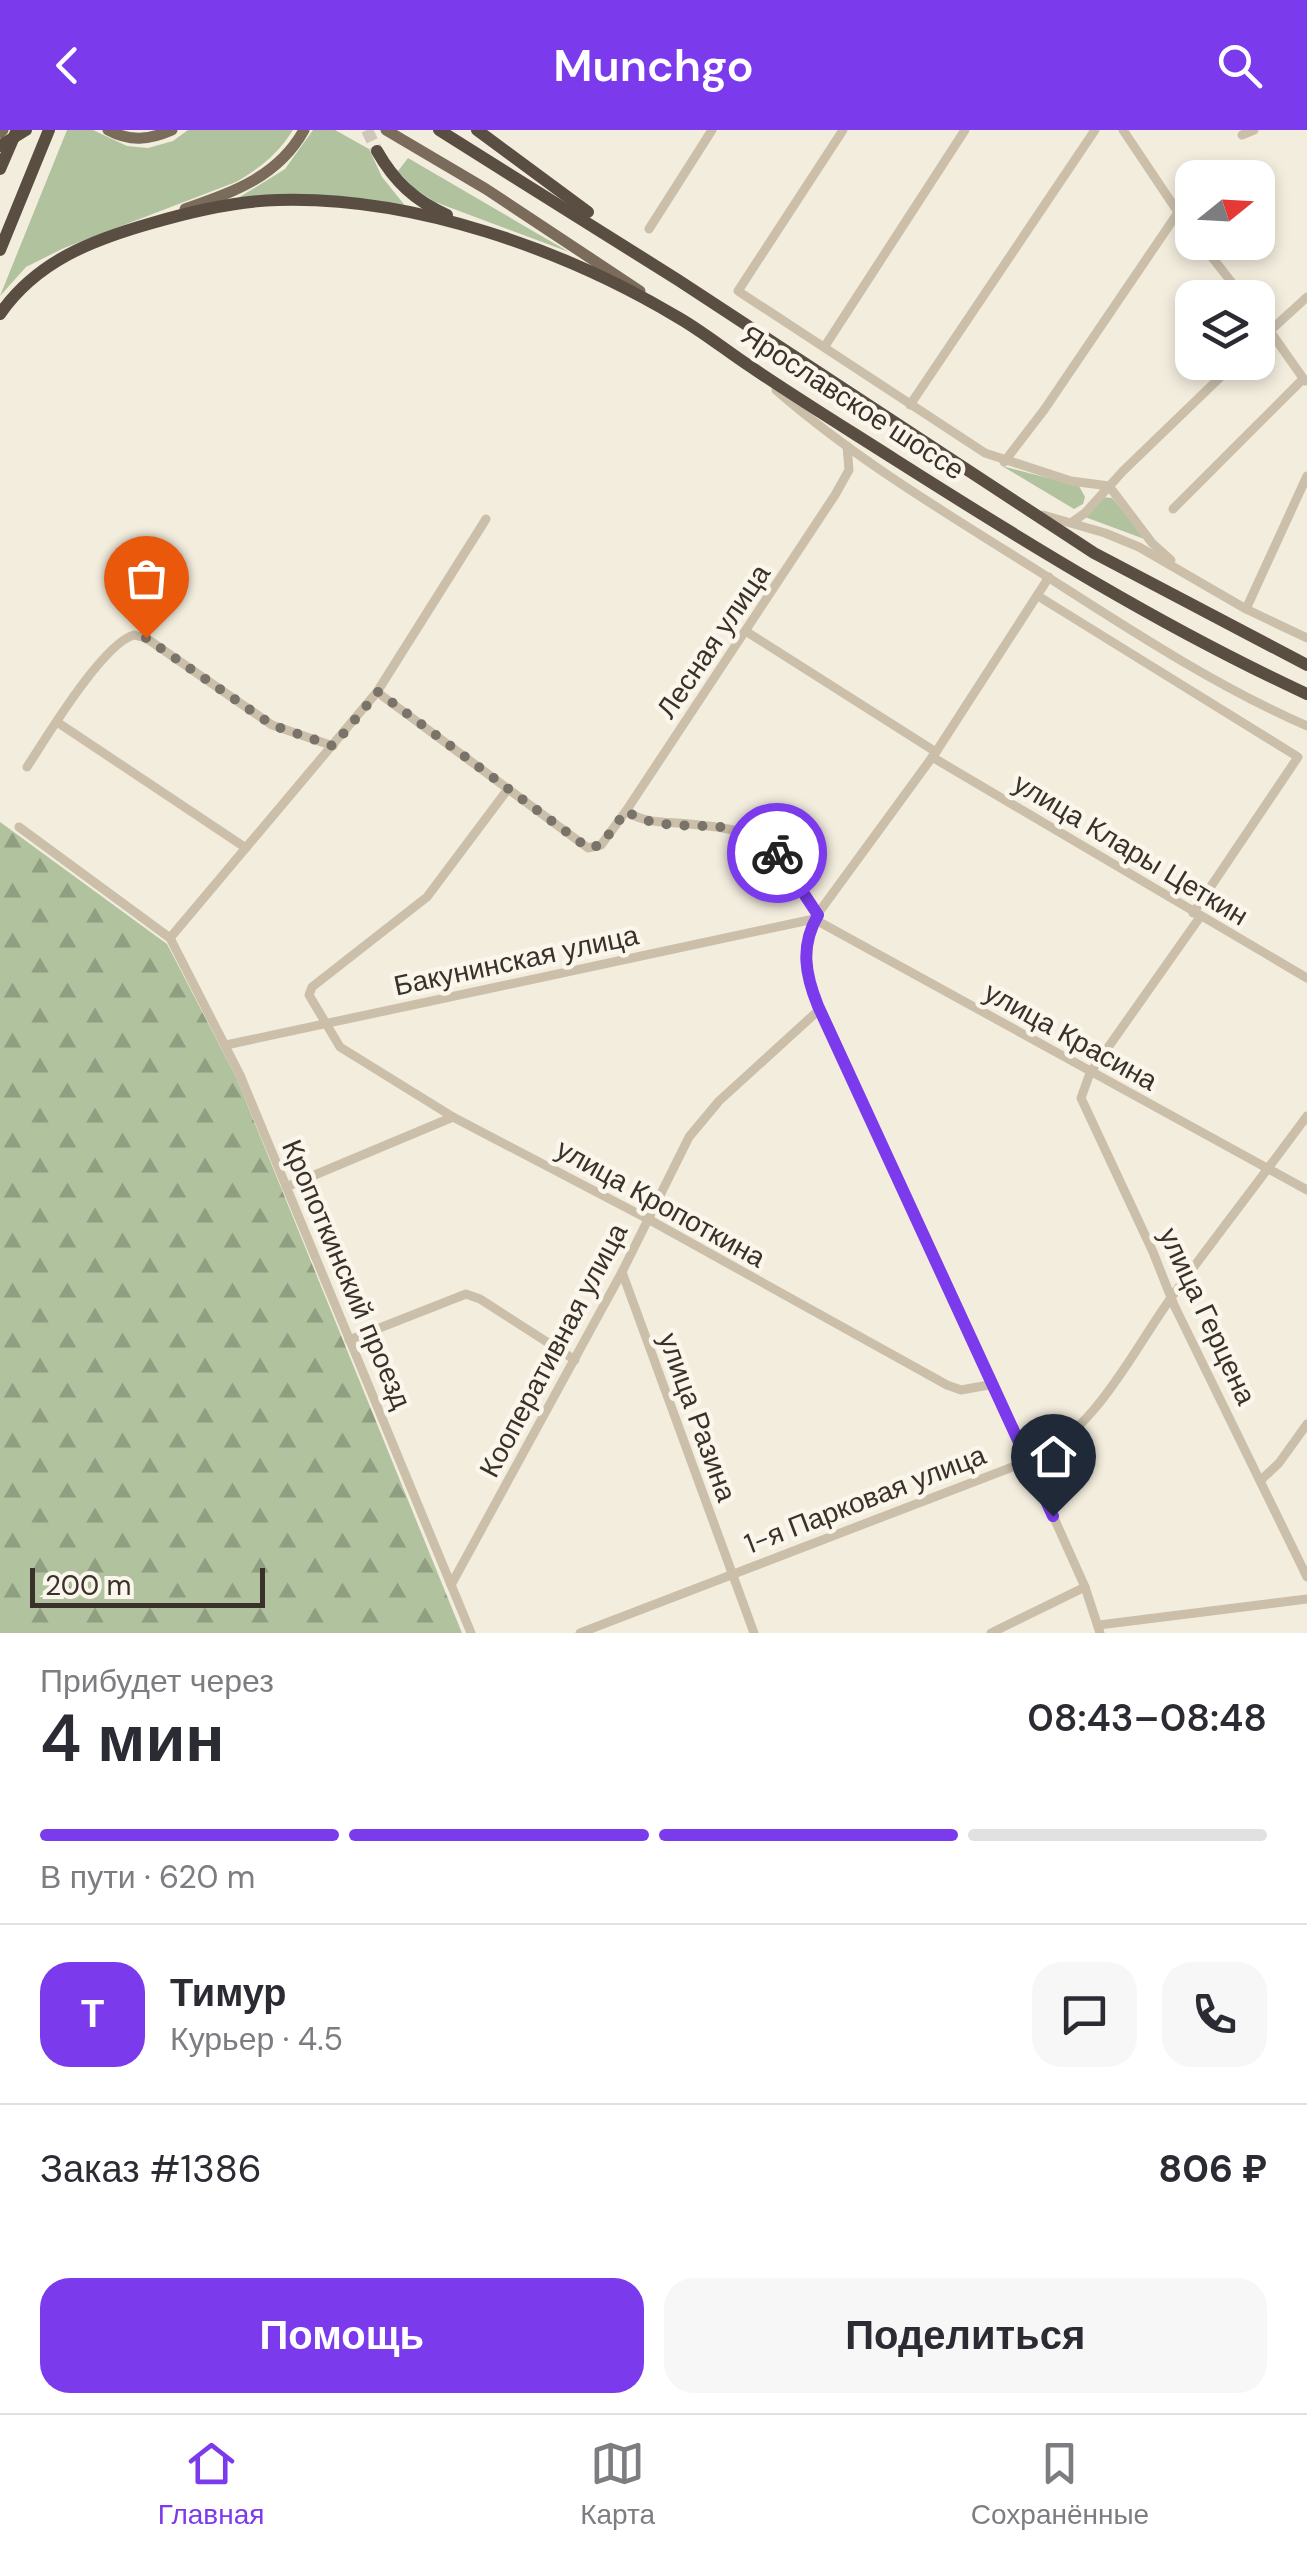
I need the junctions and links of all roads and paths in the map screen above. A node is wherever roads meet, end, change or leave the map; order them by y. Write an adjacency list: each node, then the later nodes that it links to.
1 (16, 130): 19 (highway)
2 (26, 130): 17 (highway, bridge)
3 (49, 130): 25 (highway)
4 (108, 130): 5 (main road)
5 (172, 130)
6 (304, 130): 22 (main road)
7 (386, 130): 31 (main road, Ярославское шоссе)
8 (440, 130): 27 (highway, Ярославское шоссе)
9 (477, 130): 27 (highway)
10 (712, 130): 23 (street)
11 (842, 130): 34 (street)
12 (965, 130): 34 (street)
13 (1095, 130): 38 (street)
14 (1122, 130): 20 (street)
15 (1254, 130): 16 (street)
16 (1242, 135)
17 (0, 146)
18 (377, 151): 24 (highway)
19 (0, 169)
20 (1175, 210)
21 (1175, 218): 41 (street)
22 (134, 228): 24 (highway); 30 (highway)
23 (649, 228)
24 (486, 233): 31 (highway)
25 (0, 250)
26 (1214, 260): 28 (street)
27 (678, 280): 48 (highway, Ярославское шоссе)
28 (1230, 280)
29 (1307, 297): 32 (street)
30 (0, 314)
31 (679, 318): 35 (highway, Ярославское шоссе)
32 (1275, 326)
33 (1275, 337): 37 (street)
34 (826, 346): 38 (street)
35 (752, 368): 39 (street); 59 (highway, Ярославское шоссе)
36 (1218, 380): 45 (street)
37 (1305, 381): 47 (street)
38 (910, 405): 41 (street)
39 (846, 443): 40 (street); 42 (street)
40 (870, 461): 42 (street); 52 (street)
41 (1004, 462): 44 (street)
42 (848, 470): 55 (street, Лесная улица)
43 (1307, 476): 54 (street)
44 (1082, 482): 45 (street); 46 (street)
45 (1110, 486): 46 (street); 51 (street)
46 (1091, 506): 50 (street)
47 (1174, 509)
48 (1026, 510): 50 (street); 57 (highway, Ярославское шоссе)
49 (486, 520): 58 (street)
50 (1071, 523): 51 (street)
51 (1180, 568): 54 (street)
52 (1048, 577): 53 (street); 61 (street)
53 (1038, 596): 63 (street); 69 (street)
54 (1246, 609): 56 (street)
55 (747, 632): 63 (street, улица Клары Цеткин); 66 (street, Лесная улица)
56 (1307, 638)
57 (1307, 665)
58 (378, 692): 62 (street); 65 (street)
59 (1307, 694)
60 (57, 722): 62 (street); 64 (street); 68 (street)
61 (1307, 726)
62 (333, 746): 68 (street)
63 (934, 755): 69 (street, улица Клары Цеткин); 70 (street)
64 (27, 767)
65 (508, 789): 66 (street); 74 (street)
66 (626, 811): 70 (street, улица Красина)
67 (19, 826): 71 (street)
68 (246, 848): 71 (street)
69 (1196, 915): 72 (street, улица Клары Цеткин); 76 (street)
70 (816, 917): 73 (street); 74 (street, Бакунинская улица); 76 (street, улица Красина)
71 (170, 938): 75 (street, Кропоткинский проезд)
72 (1307, 978)
73 (820, 1010): 82 (street, Кооперативная улица); 87 (street)
74 (323, 1023): 75 (street, Бакунинская улица); 78 (street, улица Кропоткина)
75 (226, 1044): 80 (street, Кропоткинский проезд)
76 (1090, 1073): 79 (street, улица Красина); 84 (street, улица Герцена)
77 (1307, 1116): 79 (street, 1-я Парковая улица)
78 (453, 1117): 80 (street); 82 (street, улица Кропоткина)
79 (1269, 1168): 81 (street, улица Красина); 84 (street, 1-я Парковая улица)
80 (286, 1187): 85 (street, Кропоткинский проезд)
81 (1307, 1190)
82 (648, 1219): 83 (street, Кооперативная улица); 87 (street, улица Кропоткина)
83 (622, 1272): 86 (street, Кооперативная улица); 91 (street, улица Разина)
84 (1172, 1296): 89 (street, 1-я Парковая улица); 90 (street, улица Герцена)
85 (350, 1340): 86 (street); 93 (street, Кропоткинский проезд)
86 (575, 1360): 93 (street, Кооперативная улица)
87 (994, 1384): 89 (street)
88 (1307, 1424): 90 (street)
89 (1028, 1461): 91 (street, 1-я Парковая улица); 94 (street)
90 (1262, 1479): 92 (street, улица Герцена)
91 (731, 1574): 98 (street, 1-я Парковая улица); 99 (street, улица Разина)
92 (1307, 1577)
93 (451, 1585): 97 (street, Кропоткинский проезд)
94 (1084, 1587): 96 (street); 100 (street)
95 (1307, 1599): 96 (street)
96 (1099, 1629)
97 (471, 1633)
98 (580, 1633)
99 (754, 1633)
100 (990, 1633)

